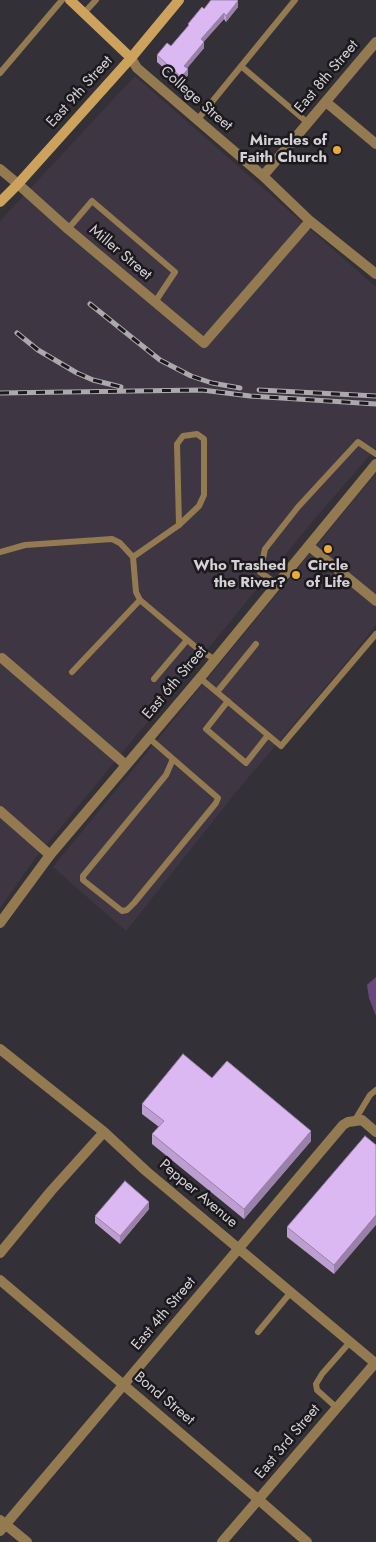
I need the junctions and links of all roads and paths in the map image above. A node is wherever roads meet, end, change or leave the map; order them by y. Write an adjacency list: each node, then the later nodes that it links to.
1 (62, 0): 10 (lane)
2 (70, 0): 6 (main road, College Street)
3 (96, 0): 6 (lane)
4 (179, 0): 8 (main road, East 9th Street)
5 (295, 0): 9 (lane)
6 (84, 14): 8 (main road, College Street)
7 (376, 42): 11 (street, East 8th Street)
8 (131, 58): 12 (street, College Street); 17 (main road, East 9th Street)
9 (241, 66): 12 (lane); 13 (lane)
10 (0, 73)
11 (326, 102): 13 (street, East 8th Street); 14 (street)
12 (198, 119): 16 (street, College Street)
13 (308, 123): 16 (street, East 8th Street)
14 (376, 144)
15 (0, 170): 17 (street, Miller Street)
16 (263, 176): 19 (street, College Street)
17 (18, 184): 18 (main road, East 9th Street); 20 (street, Miller Street)
18 (0, 202)
19 (310, 221): 21 (street, College Street); 22 (street, Miller Street)
20 (68, 229): 22 (street, Miller Street); 22 (lane)
21 (376, 274)
22 (155, 302)
23 (376, 454): 29 (lane)
24 (376, 464): 26 (street, East 6th Street)
25 (179, 524): 25 (lane); 28 (lane)
26 (309, 546): 29 (street, East 6th Street); 31 (street)
27 (0, 552): 28 (lane)
28 (133, 557): 30 (lane)
29 (277, 584): 36 (street, East 6th Street)
30 (140, 600): 33 (lane); 37 (lane)
31 (376, 601)
32 (376, 634): 42 (lane)
33 (187, 640): 36 (lane); 39 (lane)
34 (256, 644): 40 (lane)
35 (2, 658): 45 (street)
36 (214, 659): 38 (street, East 6th Street)
37 (72, 672)
38 (200, 678): 40 (lane); 43 (street, East 6th Street)
39 (154, 679)
40 (218, 692): 41 (lane)
41 (228, 701): 42 (lane); 42 (lane)
42 (268, 735)
43 (149, 738): 44 (lane); 45 (street, East 6th Street)
44 (173, 759): 44 (lane)
45 (126, 765): 47 (street, East 6th Street)
46 (0, 811): 47 (street)
47 (50, 855): 48 (street, East 6th Street)
48 (0, 923)
49 (0, 1049): 52 (street, Pepper Avenue)
50 (376, 1090): 51 (lane)
51 (355, 1120): 53 (street); 54 (street, East 4th Street)
52 (104, 1132): 54 (street, Pepper Avenue); 55 (street)
53 (376, 1132)
54 (240, 1248): 57 (street, Pepper Avenue); 61 (street, East 4th Street)
55 (0, 1253)
56 (0, 1280): 61 (street, Bond Street)
57 (291, 1292): 58 (lane); 59 (street, Pepper Avenue)
58 (258, 1332)
59 (350, 1342): 60 (street, Pepper Avenue); 62 (lane)
60 (376, 1363): 62 (street, East 3rd Street)
61 (124, 1386): 63 (street, Bond Street); 64 (street, East 4th Street)
62 (337, 1408): 63 (street, East 3rd Street)
63 (259, 1500): 66 (street, East 3rd Street); 67 (street, Bond Street)
64 (2, 1525): 65 (street)
65 (27, 1542)
66 (222, 1542)
67 (307, 1542)

